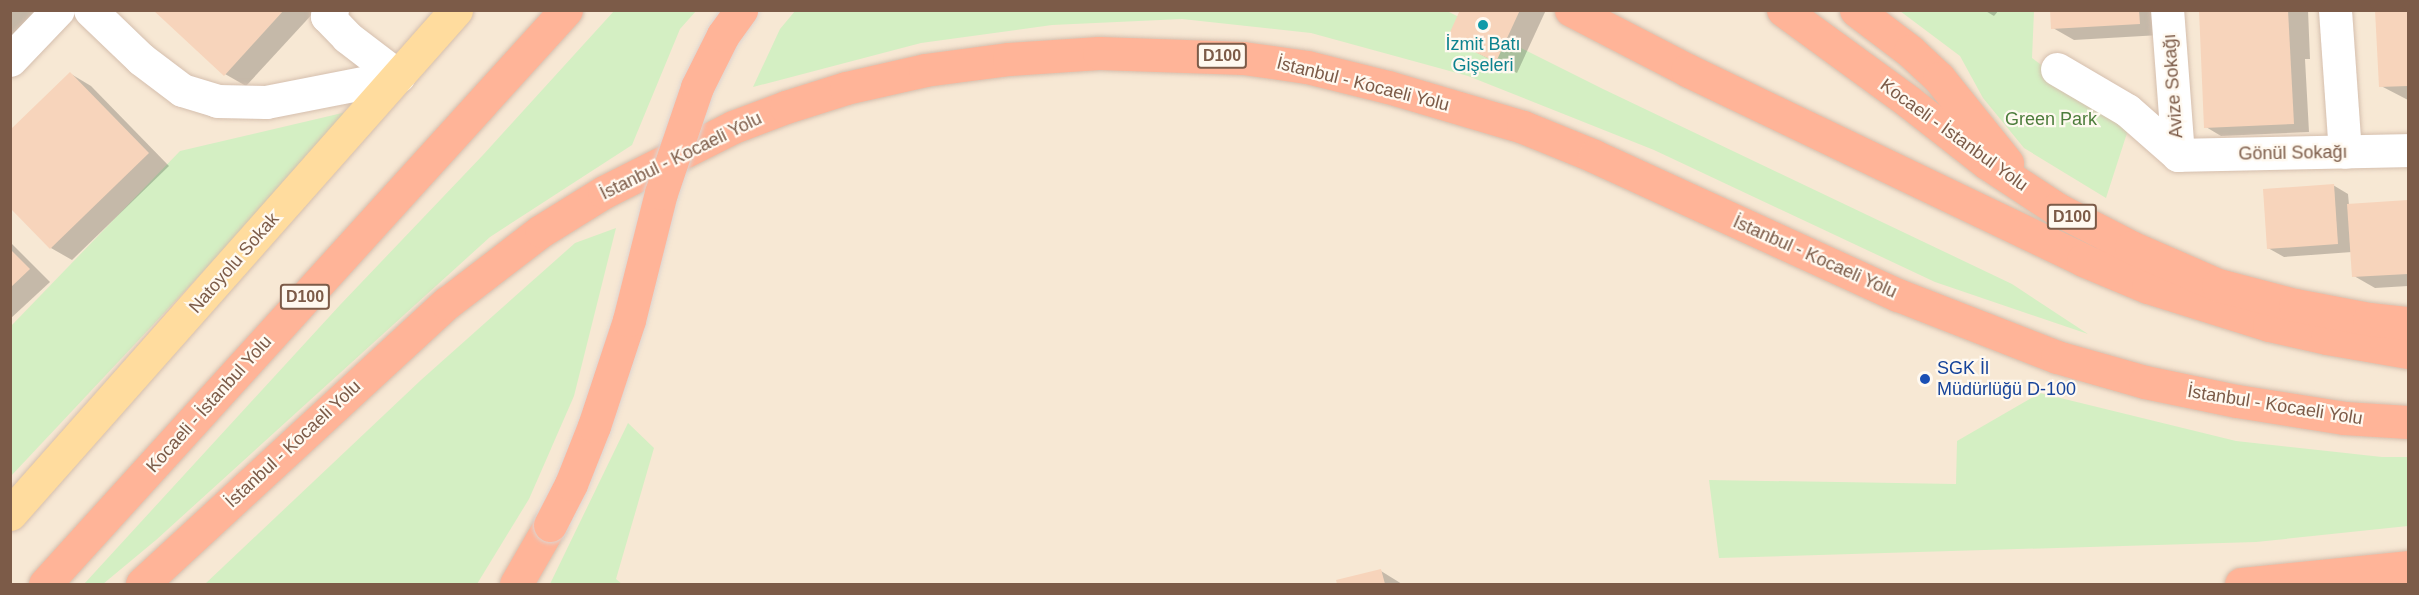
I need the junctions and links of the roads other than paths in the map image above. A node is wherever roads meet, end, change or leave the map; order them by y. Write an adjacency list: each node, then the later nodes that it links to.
1 (58, 10): 12 (street)
2 (90, 10): 14 (street)
3 (332, 10): 14 (street)
4 (456, 10): 14 (main road, Natoyolu Sokak)
5 (566, 10): 24 (highway, Kocaeli - İstanbul Yolu / D100)
6 (741, 10): 26 (highway, bridge)
7 (1571, 10): 20 (highway)
8 (1783, 10): 18 (highway, Kocaeli - İstanbul Yolu / D100)
9 (1856, 10): 18 (highway)
10 (2168, 10): 17 (street, Avize Sokağı)
11 (2335, 10): 16 (street)
12 (10, 60)
13 (2057, 69): 17 (street, Avize Sokağı)
14 (398, 76): 22 (main road, Natoyolu Sokak)
15 (2409, 150): 16 (street, Gönül Sokağı)
16 (2346, 152): 17 (street, Gönül Sokağı)
17 (2178, 155)
18 (2028, 190): 19 (highway, Kocaeli - İstanbul Yolu / D100)
19 (2409, 323)
20 (2409, 352)
21 (2409, 422): 25 (highway, İstanbul - Kocaeli Yolu / D100)
22 (10, 514)
23 (2409, 567): 27 (highway)
24 (45, 585)
25 (142, 585)
26 (516, 585)
27 (2241, 585)

